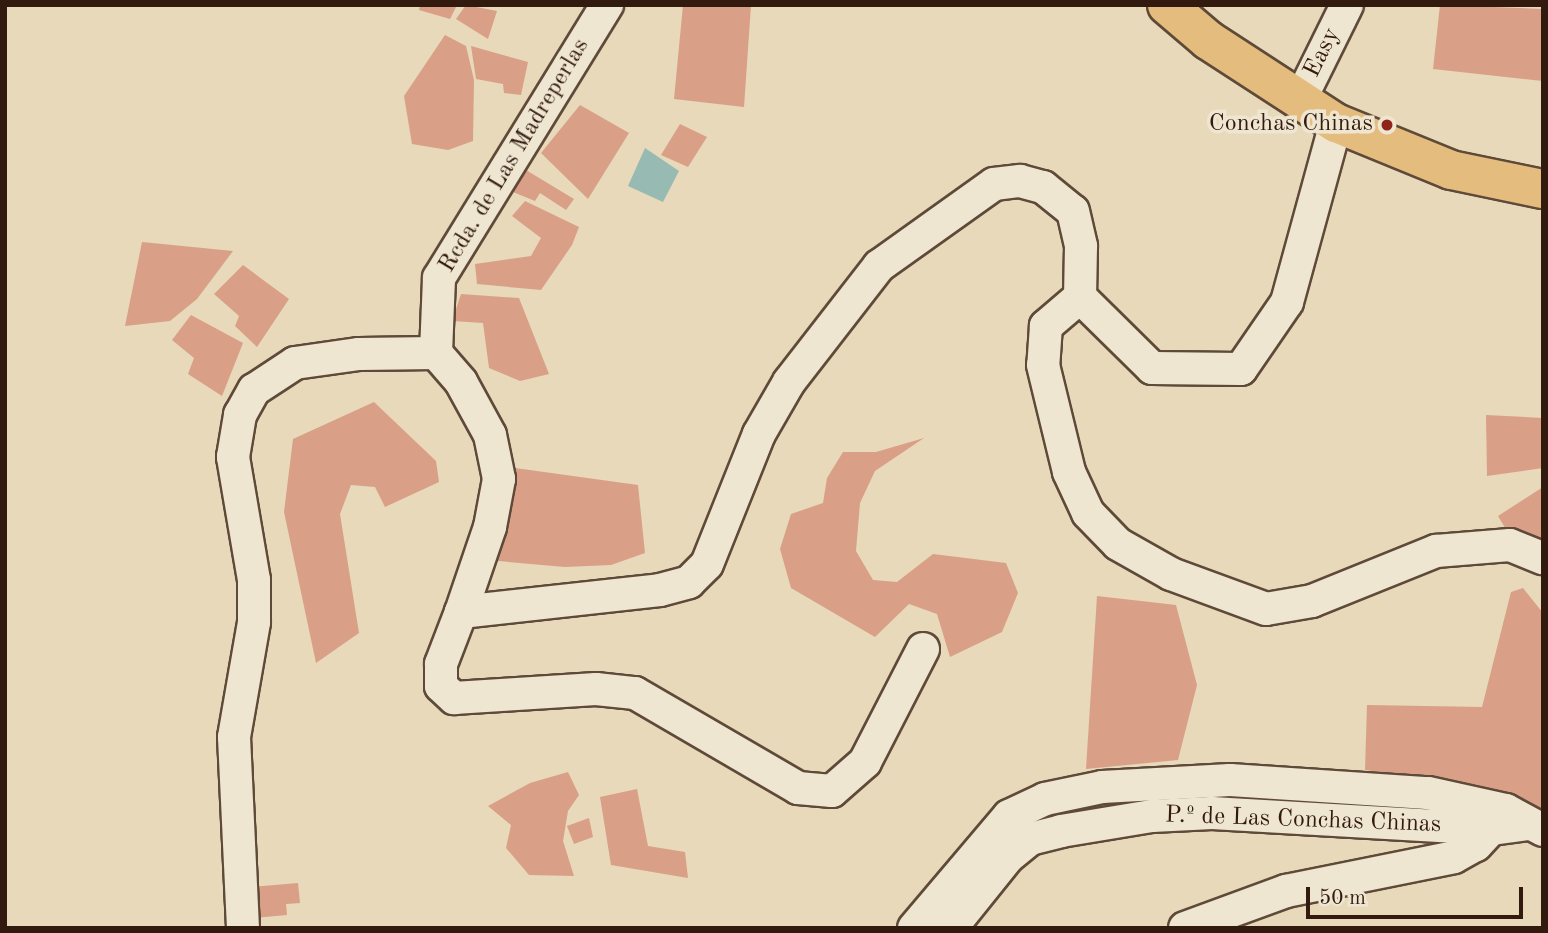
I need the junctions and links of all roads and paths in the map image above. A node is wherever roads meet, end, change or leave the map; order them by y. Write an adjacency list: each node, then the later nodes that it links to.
1 (607, 5): 8 (street, Rcda. de Las Madreperlas)
2 (1167, 5): 4 (highway)
3 (1347, 5): 4 (street, Easy)
4 (1299, 102): 5 (highway)
5 (1336, 123): 6 (highway); 7 (street)
6 (1543, 189)
7 (1080, 297): 9 (street); 10 (street)
8 (436, 353): 10 (street); 13 (street)
9 (1543, 558)
10 (461, 612): 11 (street)
11 (923, 649)
12 (1518, 823): 14 (street, P.º de Las Conchas Chinas); 15 (street, P.º de Las Conchas Chinas); 16 (street)
13 (243, 928)
14 (914, 928)
15 (951, 928)
16 (1185, 928)

